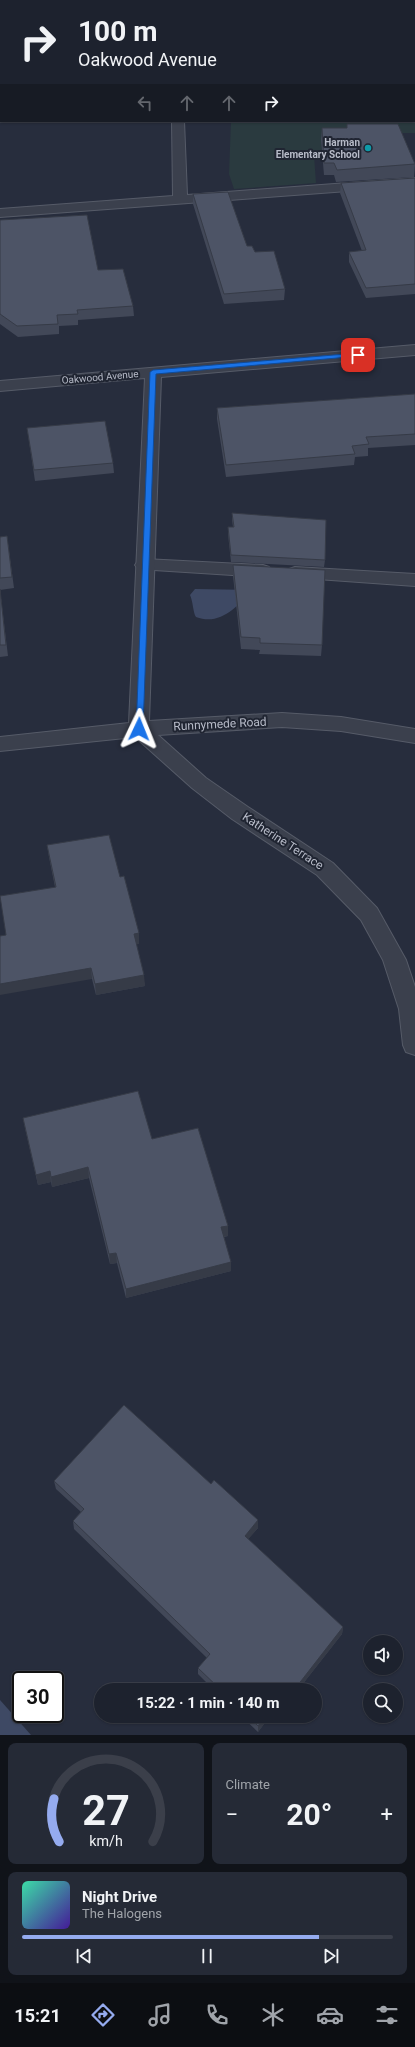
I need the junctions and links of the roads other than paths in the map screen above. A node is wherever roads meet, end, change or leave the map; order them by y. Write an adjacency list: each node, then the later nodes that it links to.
1 (178, 122): 3 (street)
2 (415, 182): 3 (street)
3 (180, 199): 4 (street)
4 (0, 213)
5 (415, 350): 6 (street, Oakwood Avenue)
6 (153, 372): 7 (street, Oakwood Avenue); 8 (street)
7 (0, 386)
8 (144, 565): 9 (street); 10 (street)
9 (415, 580)
10 (139, 729): 11 (street, Runnymede Road); 12 (street, Runnymede Road); 13 (street, Katherine Terrace)
11 (415, 736)
12 (0, 744)
13 (415, 1045)

